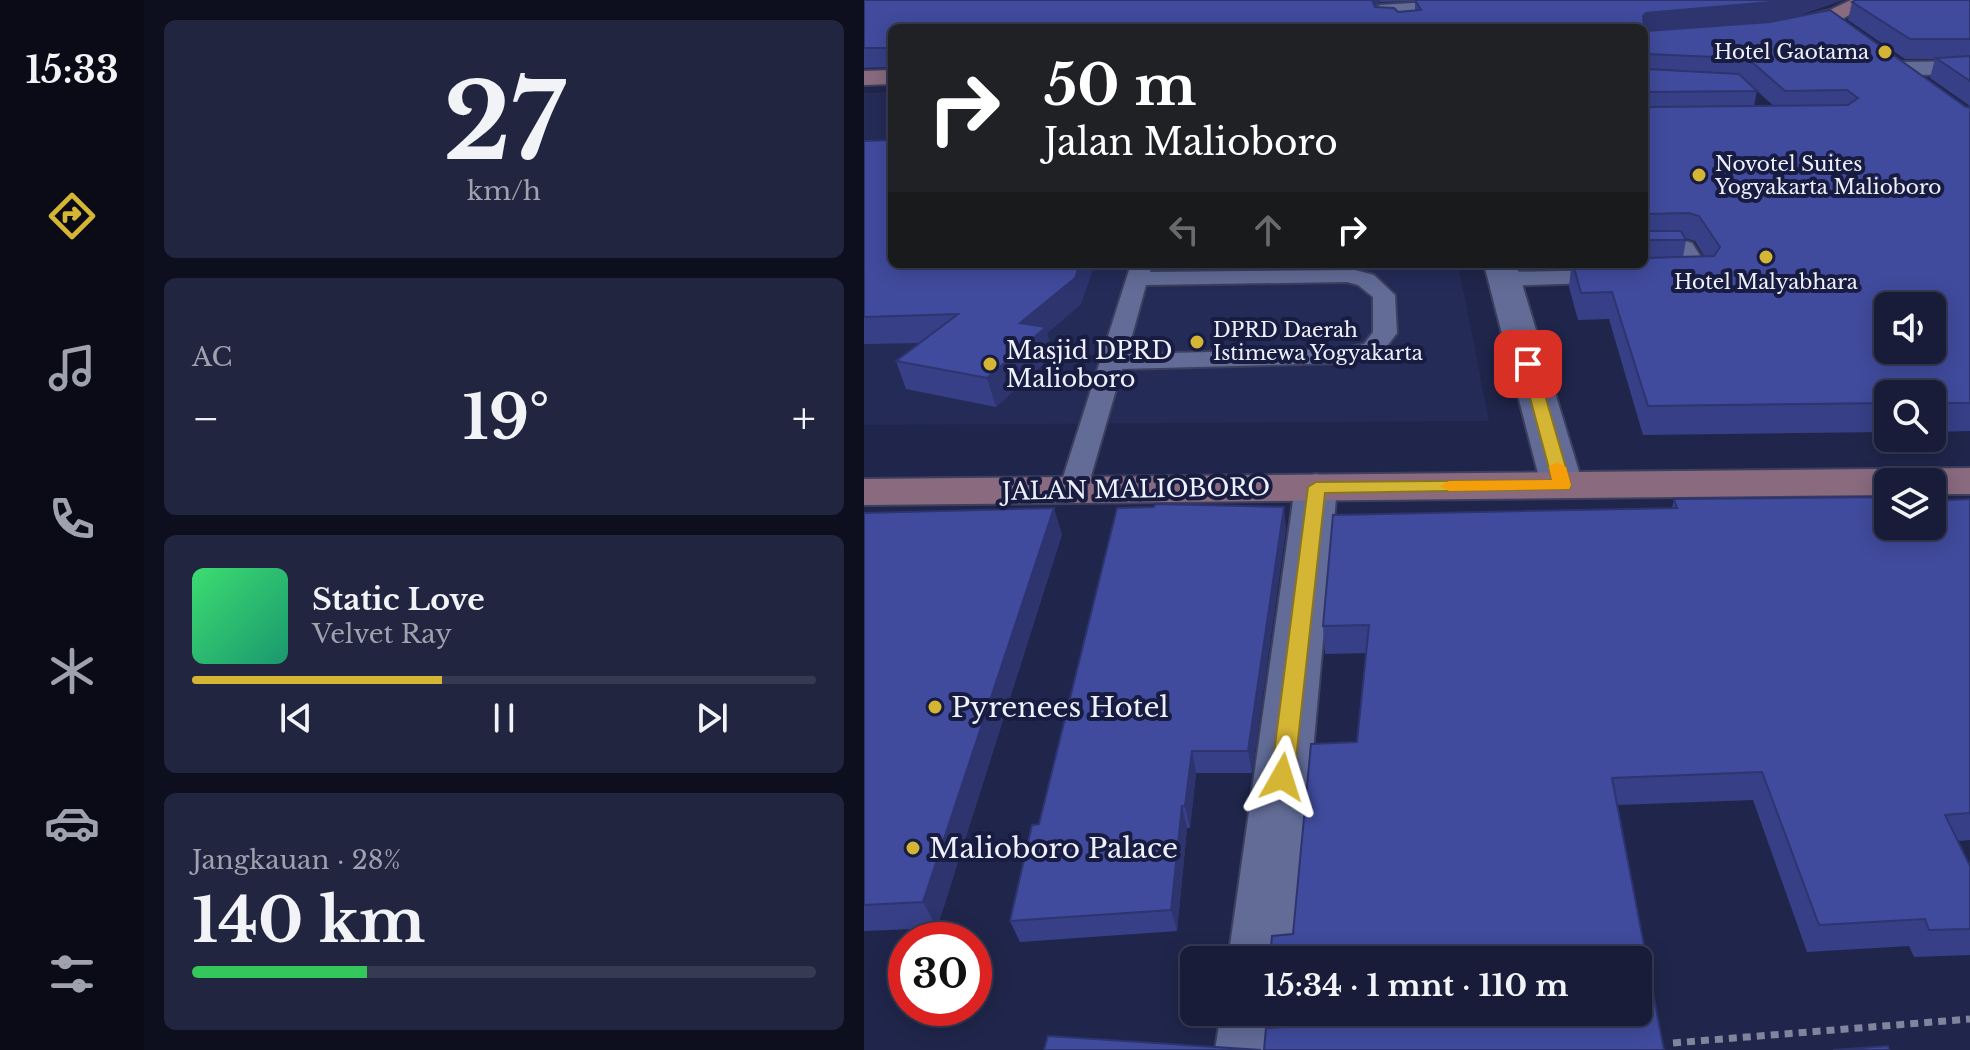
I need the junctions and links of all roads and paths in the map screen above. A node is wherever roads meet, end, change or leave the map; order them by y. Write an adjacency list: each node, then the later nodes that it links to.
1 (1866, 0): 3 (main road)
2 (1430, 8): 4 (street)
3 (1832, 16): 5 (main road)
4 (1406, 24)
5 (1752, 32)
6 (1970, 67): 9 (street)
7 (888, 77): 8 (main road)
8 (864, 78)
9 (1922, 86)
10 (1648, 248): 13 (lane)
11 (1140, 271): 15 (lane); 15 (lane)
12 (1502, 272): 14 (lane); 19 (street)
13 (1657, 275)
14 (1628, 276)
15 (1114, 362): 21 (lane)
16 (1946, 481): 17 (main road, JALAN MALIOBORO)
17 (1970, 481)
18 (1874, 482): 19 (main road, JALAN MALIOBORO)
19 (1562, 485): 20 (main road, JALAN MALIOBORO)
20 (1316, 487): 21 (main road, JALAN MALIOBORO); 23 (street)
21 (1073, 490): 22 (main road, JALAN MALIOBORO)
22 (864, 492)
23 (1263, 946)
24 (1970, 1019): 26 (path)
25 (1253, 1026): 27 (street)
26 (1673, 1043)
27 (1250, 1050)

